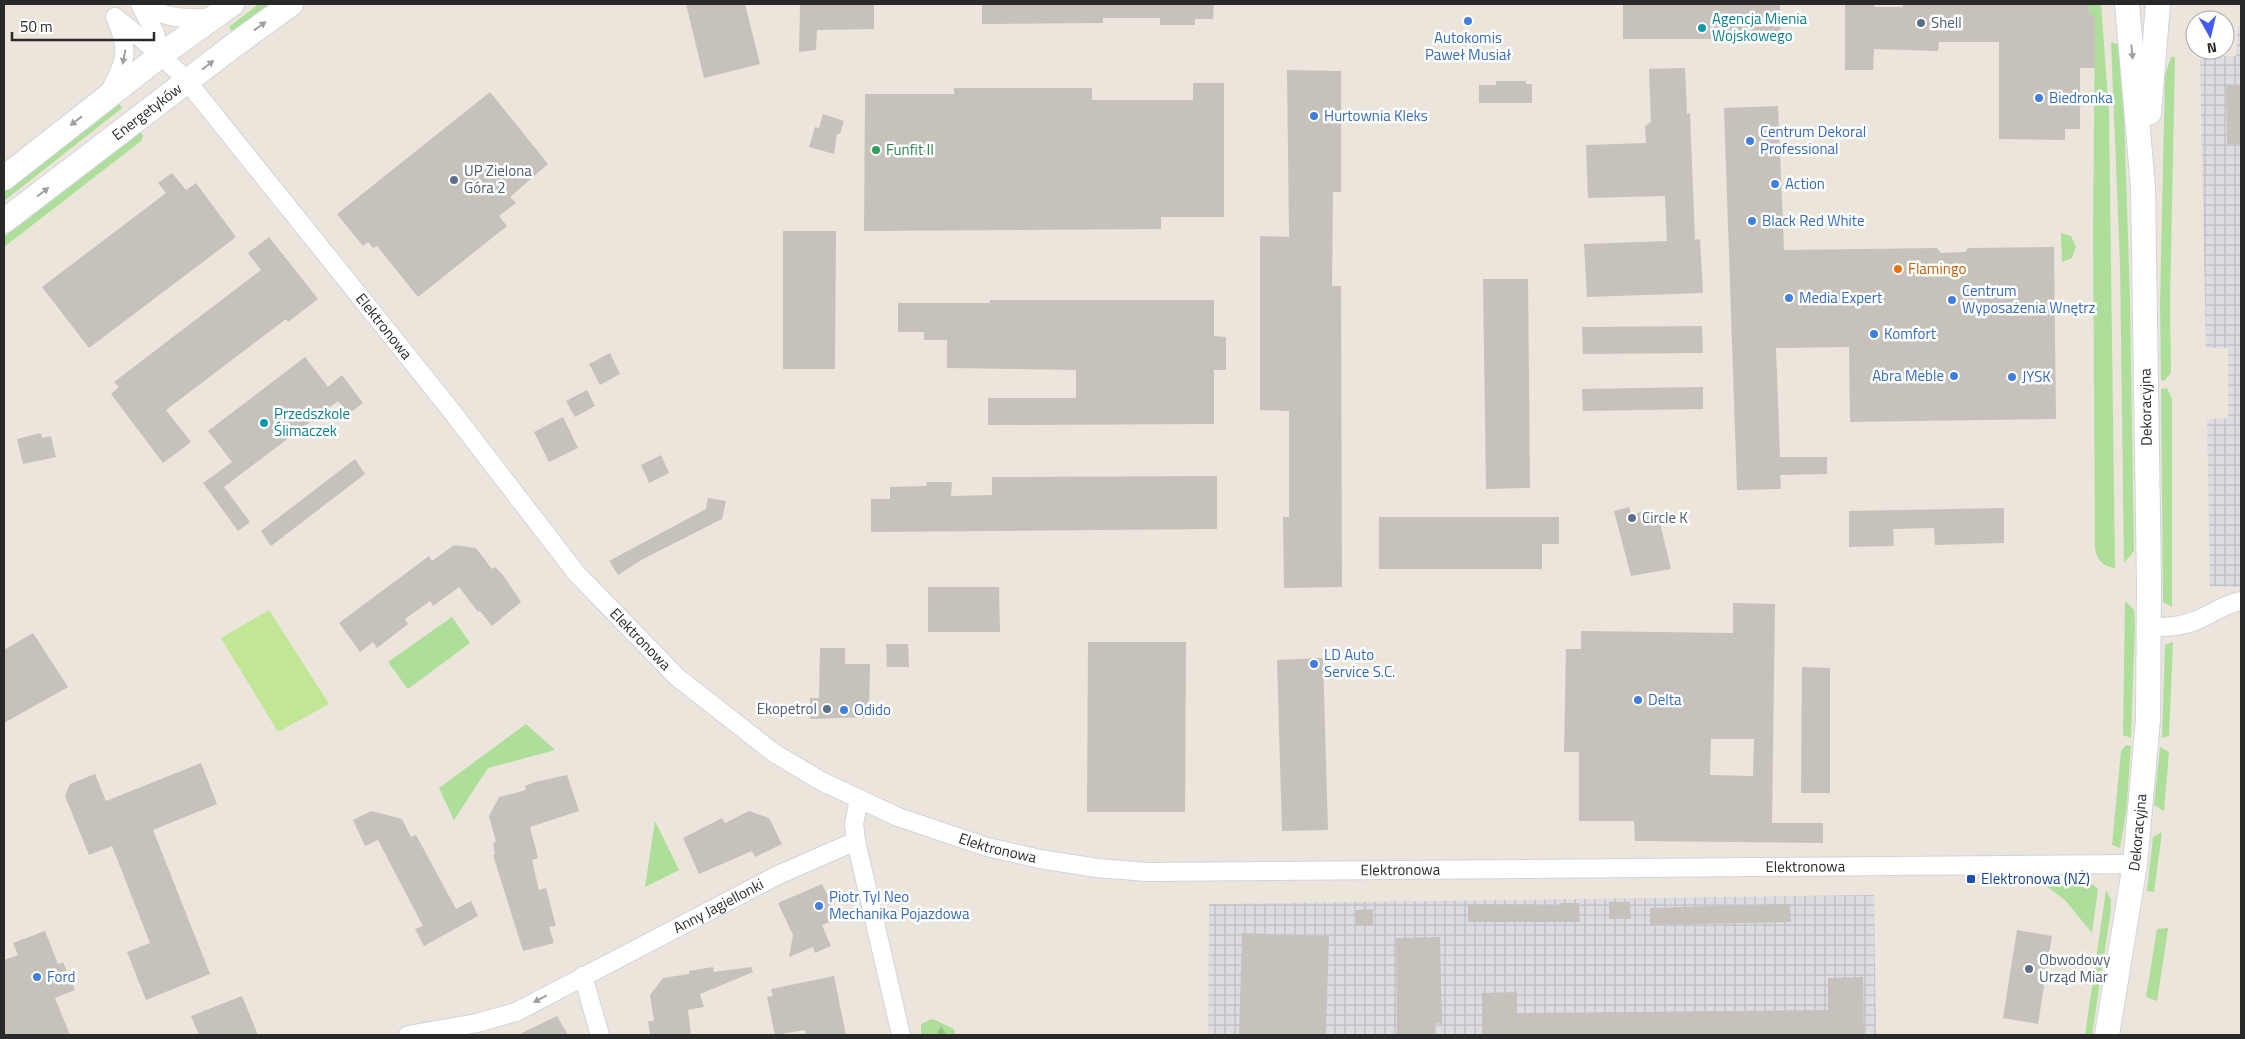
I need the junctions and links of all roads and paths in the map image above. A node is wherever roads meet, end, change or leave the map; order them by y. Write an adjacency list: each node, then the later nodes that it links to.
1 (141, 4): 6 (street); 7 (street)
2 (232, 4): 6 (street)
3 (291, 4): 8 (street, Energetyków, one-way to 3)
4 (2127, 4): 11 (street, Dekoracyjna, one-way to 11)
5 (2158, 4): 11 (street, Dekoracyjna)
6 (211, 18): 7 (street)
7 (161, 55): 8 (street, Elektronowa); 9 (street); 9 (street, Elektronowa, one-way to 9)
8 (187, 82): 12 (street, Energetyków, one-way to 8); 15 (street, Elektronowa)
9 (107, 96): 10 (street, one-way to 10)
10 (4, 178)
11 (2143, 187): 14 (street, Dekoracyjna)
12 (4, 221)
13 (2241, 601): 14 (street)
14 (2149, 627): 17 (street, Dekoracyjna)
15 (859, 799): 16 (street); 17 (street, Elektronowa)
16 (856, 842): 18 (street, Anny Jagiellonki); 21 (street)
17 (2135, 864): 22 (street, Dekoracyjna)
18 (582, 976): 19 (street, Anny Jagiellonki, one-way to 19); 20 (street)
19 (408, 1035)
20 (600, 1035)
21 (900, 1035)
22 (2106, 1035)

